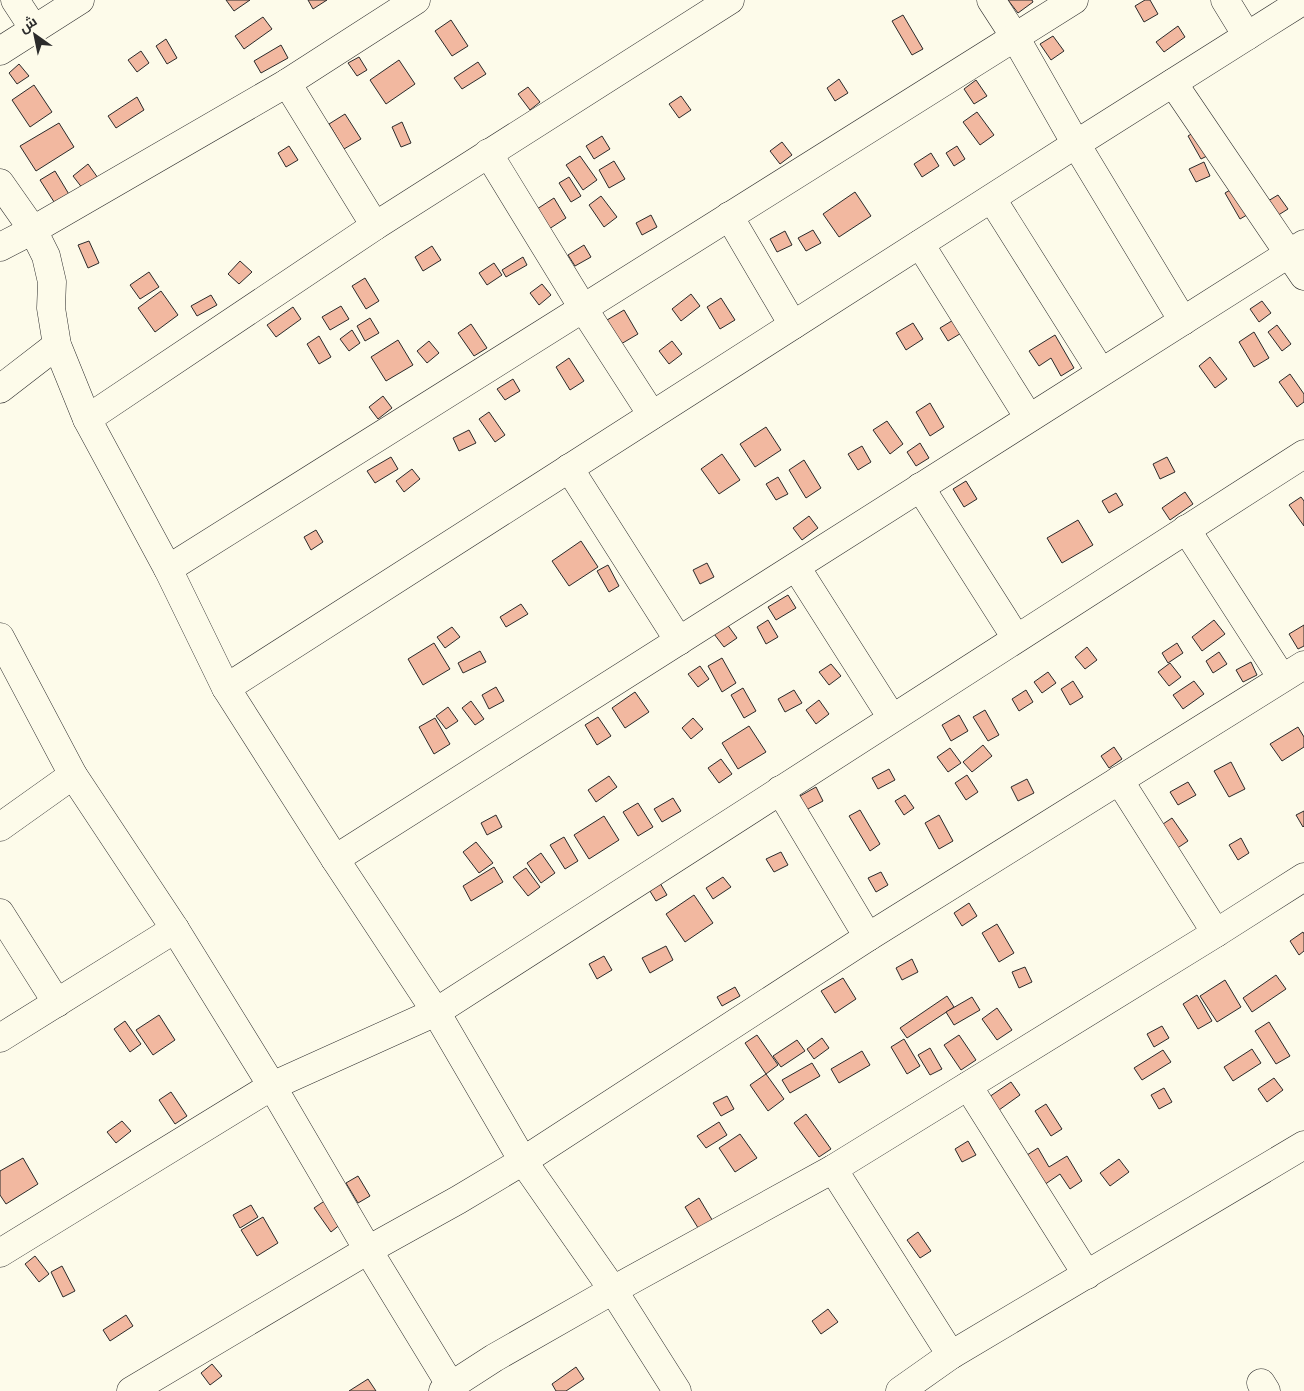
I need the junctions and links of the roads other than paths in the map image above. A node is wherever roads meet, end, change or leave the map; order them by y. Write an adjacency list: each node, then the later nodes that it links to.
1 (15, 0): 9 (street)
2 (80, 0): 9 (street)
3 (730, 0): 16 (street)
4 (991, 0): 11 (street)
5 (1074, 0): 11 (street)
6 (1225, 0): 10 (street)
7 (1304, 0): 10 (street)
8 (402, 4): 13 (street)
9 (34, 29): 12 (street)
10 (1247, 36): 14 (street)
11 (1015, 37): 15 (street); 19 (street)
12 (0, 51)
13 (287, 83): 20 (street); 21 (street)
14 (1173, 83): 15 (street); 24 (street)
15 (1076, 144): 18 (street); 27 (street)
16 (488, 153): 20 (street); 26 (street)
17 (0, 183): 21 (street)
18 (992, 199): 22 (street); 30 (street)
19 (729, 216): 26 (street); 28 (street)
20 (375, 226): 34 (street)
21 (32, 230): 23 (street); 29 (street)
22 (920, 244): 28 (street); 33 (street)
23 (0, 247)
24 (1296, 248): 25 (street); 27 (street)
25 (1304, 276)
26 (583, 308): 32 (street); 40 (street)
27 (1182, 320): 30 (street)
28 (793, 325): 32 (street)
29 (57, 345): 31 (street); 34 (street)
30 (1101, 372): 33 (street)
31 (0, 389)
32 (652, 415): 36 (street)
33 (1029, 418): 37 (street)
34 (87, 419): 40 (street)
35 (1304, 454): 38 (street)
36 (569, 468): 43 (street); 45 (street)
37 (920, 487): 39 (street); 42 (street)
38 (1186, 529): 42 (street); 44 (street)
39 (796, 567): 43 (street); 46 (street)
40 (168, 570): 45 (street)
41 (0, 637): 47 (street)
42 (1016, 638): 46 (street)
43 (679, 641): 51 (street)
44 (1293, 671): 48 (street)
45 (226, 688): 51 (street)
46 (892, 718): 49 (street)
47 (73, 775): 50 (street); 54 (street)
48 (1119, 780): 55 (street); 56 (street)
49 (780, 790): 56 (street); 58 (street)
50 (0, 827)
51 (335, 859): 58 (street)
52 (1304, 877): 55 (street)
53 (0, 913): 57 (street)
54 (176, 929): 57 (street); 60 (street)
55 (1216, 934): 61 (street)
56 (868, 937): 63 (street)
57 (57, 1003): 59 (street)
58 (436, 1012): 60 (street); 63 (street)
59 (0, 1038)
60 (272, 1086): 65 (street); 66 (street)
61 (968, 1086): 64 (street); 67 (street)
62 (1304, 1145): 67 (street)
63 (523, 1160): 65 (street); 68 (street)
64 (833, 1168): 68 (street); 69 (street)
65 (368, 1250): 70 (street); 71 (street)
66 (0, 1254)
67 (1087, 1275): 69 (street)
68 (613, 1290): 70 (street); 72 (street)
69 (951, 1355): 73 (street)
70 (447, 1388)
71 (132, 1391)
72 (677, 1391)
73 (900, 1391)

